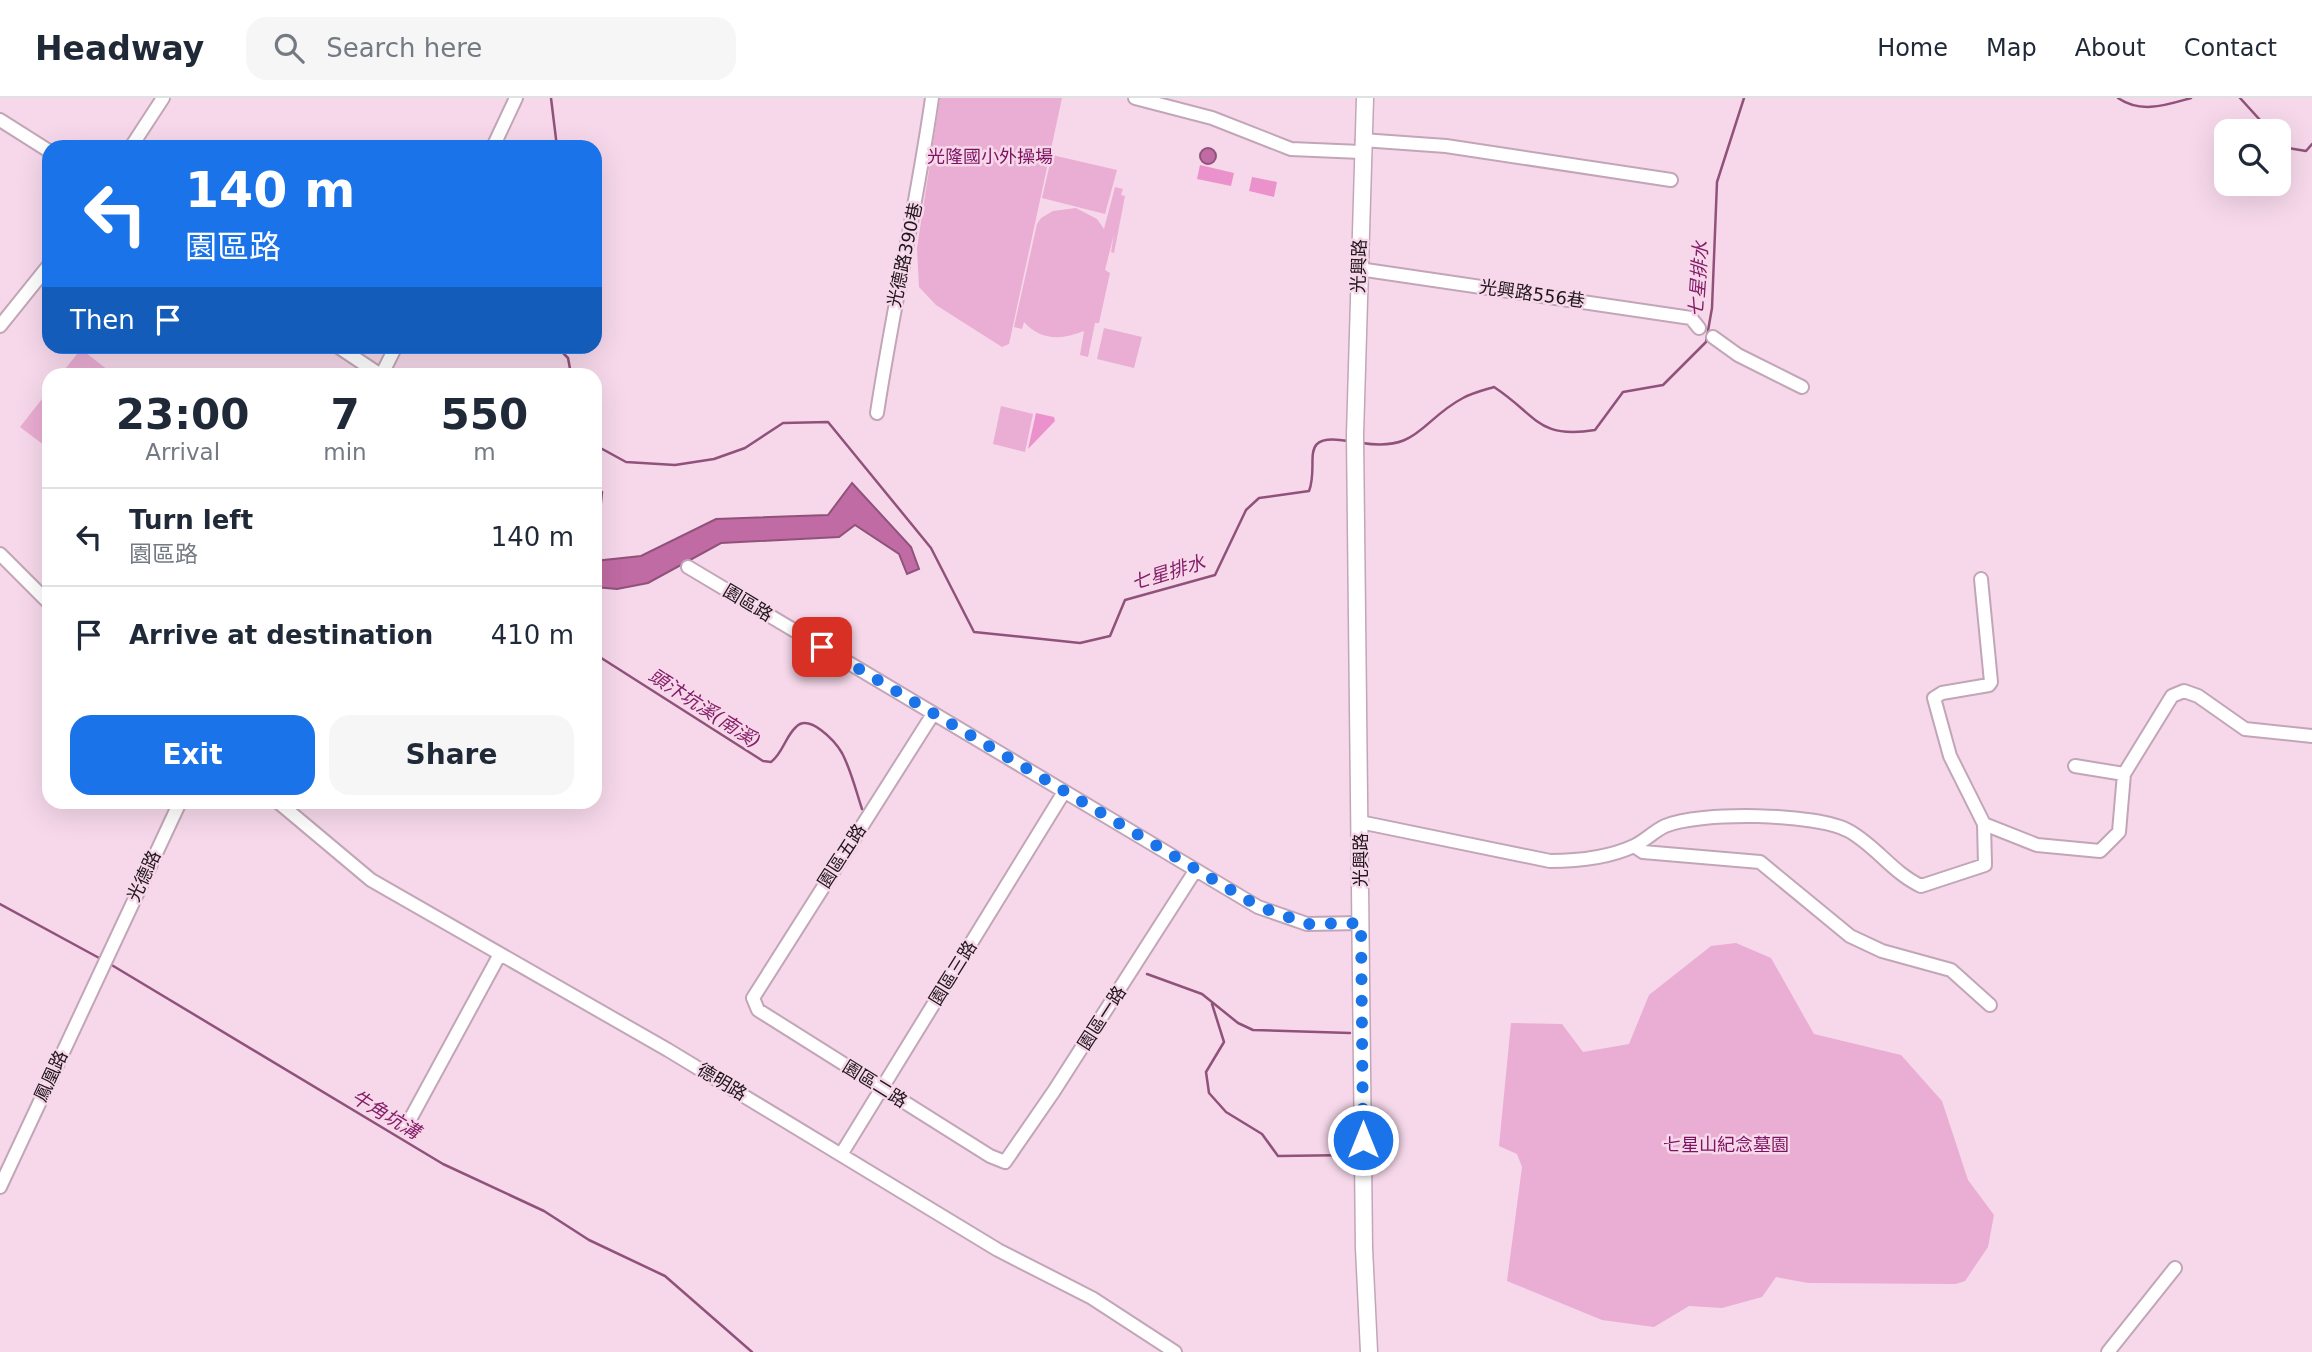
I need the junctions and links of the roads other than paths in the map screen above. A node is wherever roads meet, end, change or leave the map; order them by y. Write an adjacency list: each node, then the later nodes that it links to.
1 (163, 98): 7 (street)
2 (516, 98): 8 (street)
3 (932, 98): 20 (street, 光德路390巷)
4 (1135, 98): 9 (street)
5 (1365, 98): 9 (main road, 光興路)
6 (0, 120): 10 (street)
7 (136, 140)
8 (495, 140)
9 (1362, 146): 11 (street); 12 (main road, 光興路)
10 (42, 147)
11 (1671, 180)
12 (1359, 269): 15 (street, 光興路556巷); 32 (main road, 光興路)
13 (42, 274): 14 (street)
14 (0, 326)
15 (1699, 328)
16 (1713, 337): 19 (street)
17 (349, 354): 18 (street)
18 (371, 368)
19 (1802, 387)
20 (877, 413)
21 (0, 554): 24 (street)
22 (688, 567): 25 (street, 園區路)
23 (1981, 579): 33 (street)
24 (42, 596)
25 (933, 714): 29 (street, 園區路); 39 (street, 園區五路)
26 (2312, 736): 28 (street)
27 (2075, 766): 28 (street)
28 (2124, 774): 33 (street)
29 (1065, 792): 35 (street, 園區路); 41 (street, 園區三路)
30 (177, 809): 38 (street, 光德路)
31 (286, 809): 37 (street, 德明路)
32 (1360, 822): 34 (street); 36 (main road, 光興路)
33 (1984, 824): 34 (street)
34 (1634, 846): 40 (street)
35 (1195, 871): 36 (street, 園區路); 44 (street, 園區一路)
36 (1361, 923): 48 (main road, 光興路)
37 (500, 954): 42 (street); 43 (street, 德明路)
38 (103, 965): 45 (street, 鳳凰路)
39 (753, 998): 41 (street, 園區二路)
40 (1990, 1005)
41 (882, 1088): 43 (street, 園區三路); 44 (street, 園區二路)
42 (407, 1125)
43 (842, 1153): 47 (street, 德明路)
44 (1005, 1162)
45 (0, 1186)
46 (2175, 1268): 49 (street)
47 (1175, 1352)
48 (1369, 1352)
49 (2108, 1352)

